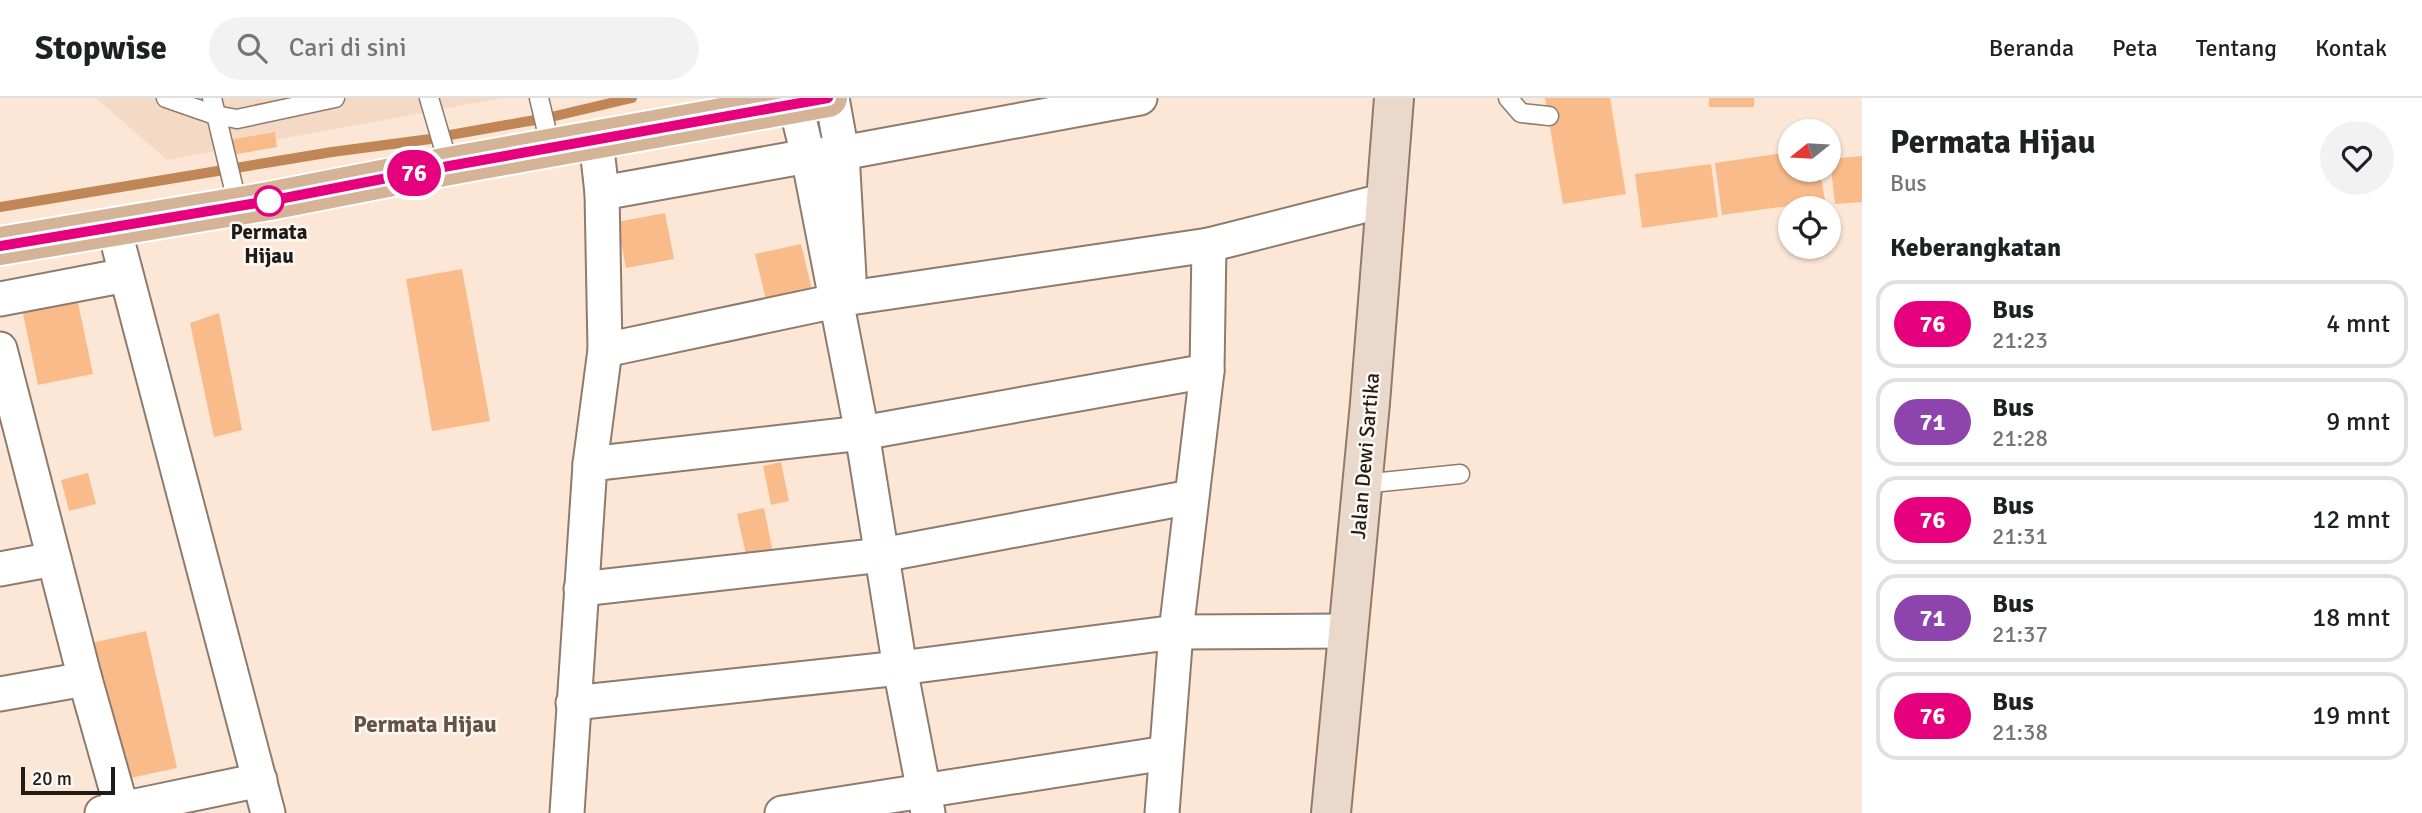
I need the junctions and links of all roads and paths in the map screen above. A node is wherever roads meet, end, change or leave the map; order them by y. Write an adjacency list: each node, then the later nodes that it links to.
1 (166, 98): 8 (lane)
2 (335, 98): 8 (lane)
3 (539, 98): 14 (lane)
4 (1140, 98): 11 (street)
5 (1394, 98): 20 (main road, Jalan Dewi Sartika)
6 (1508, 98): 12 (lane)
7 (818, 99): 10 (main road); 16 (street); 17 (street)
8 (213, 106): 18 (lane)
9 (431, 106): 15 (lane)
10 (718, 108): 13 (main road)
11 (999, 111): 16 (street)
12 (1549, 117)
13 (596, 140): 14 (main road); 19 (street)
14 (551, 149): 15 (main road)
15 (445, 153): 18 (main road)
16 (842, 153): 17 (street); 26 (street)
17 (808, 156): 19 (street); 26 (street)
18 (234, 192): 21 (main road)
19 (602, 193): 28 (street)
20 (1386, 200): 22 (street); 34 (main road, Jalan Dewi Sartika)
21 (114, 228): 23 (main road); 24 (street)
22 (1209, 245): 26 (street); 29 (street)
23 (0, 246)
24 (126, 275): 25 (street); 47 (street)
25 (0, 299)
26 (842, 308): 28 (street); 30 (street)
27 (0, 349): 31 (street)
28 (605, 350): 32 (street)
29 (1206, 371): 30 (street); 35 (street)
30 (862, 433): 32 (street); 36 (street)
31 (10, 434): 37 (street)
32 (590, 464): 39 (street)
33 (1460, 474): 34 (lane)
34 (1362, 484): 40 (main road, Jalan Dewi Sartika)
35 (1191, 497): 36 (street); 41 (street)
36 (883, 555): 39 (street); 42 (street)
37 (54, 559): 38 (street); 43 (street)
38 (0, 569)
39 (581, 589): 45 (street)
40 (1348, 631): 41 (street); 54 (main road, Jalan Dewi Sartika)
41 (1175, 632): 42 (street); 46 (street)
42 (900, 668): 45 (street); 48 (street)
43 (85, 679): 44 (street); 49 (street)
44 (0, 694)
45 (573, 703): 51 (street)
46 (1166, 753): 48 (street); 53 (street)
47 (260, 780): 49 (street); 50 (street)
48 (927, 803): 52 (street)
49 (116, 812)
50 (268, 813)
51 (567, 813)
52 (782, 813)
53 (1162, 813)
54 (1331, 813)

